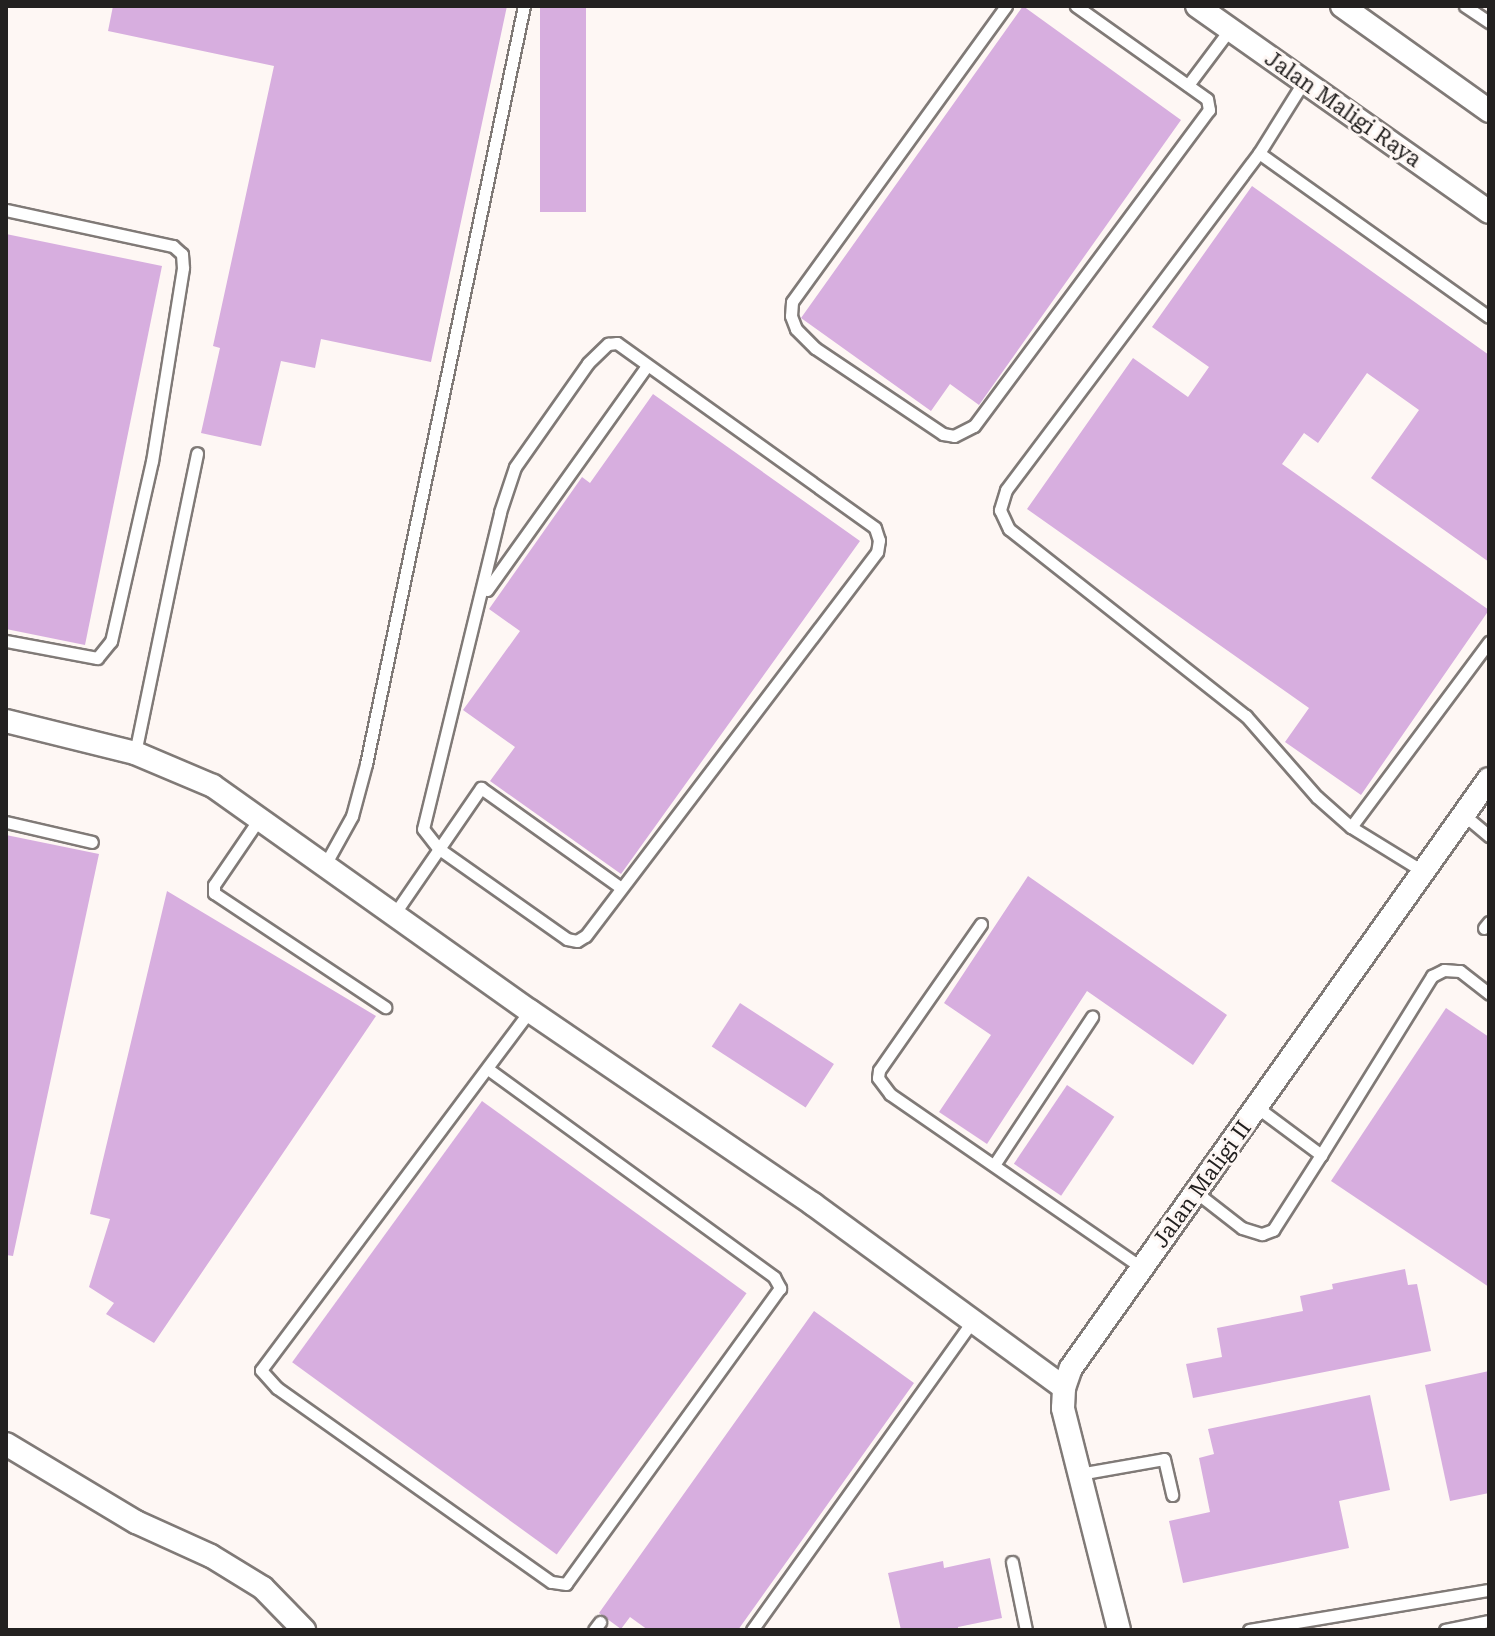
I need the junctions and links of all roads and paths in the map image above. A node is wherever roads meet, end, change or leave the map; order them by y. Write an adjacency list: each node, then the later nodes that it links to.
1 (524, 6): 31 (lane)
2 (1006, 6): 10 (lane)
3 (1076, 6): 10 (lane)
4 (1197, 6): 8 (street, Jalan Maligi Raya)
5 (1342, 6): 11 (street)
6 (1465, 6): 7 (lane)
7 (1489, 22)
8 (1230, 29): 9 (street, Jalan Maligi Raya); 10 (lane)
9 (1305, 81): 12 (lane); 14 (street, Jalan Maligi Raya)
10 (1188, 85)
11 (1483, 104)
12 (1259, 153): 15 (lane); 27 (lane)
13 (6, 210): 19 (lane)
14 (1489, 212)
15 (1489, 317)
16 (647, 366): 18 (lane); 18 (lane); 33 (lane)
17 (197, 453): 22 (lane)
18 (482, 596): 30 (lane)
19 (6, 641)
20 (1489, 642): 27 (lane)
21 (6, 721): 22 (street)
22 (135, 753): 25 (street)
23 (1489, 779): 24 (street, Jalan Maligi II)
24 (1464, 815): 28 (lane); 32 (street, Jalan Maligi II)
25 (259, 819): 31 (street); 37 (lane)
26 (6, 822): 29 (lane)
27 (1351, 827): 32 (lane)
28 (1489, 836)
29 (92, 842)
30 (438, 848): 33 (lane); 33 (lane); 34 (lane)
31 (326, 863): 34 (street)
32 (1425, 872): 41 (street, Jalan Maligi II)
33 (621, 888)
34 (395, 913): 38 (street)
35 (981, 924): 43 (lane)
36 (1489, 994): 42 (lane)
37 (385, 1007)
38 (530, 1011): 40 (lane); 46 (street)
39 (1092, 1017): 43 (lane)
40 (488, 1069): 40 (lane)
41 (1258, 1108): 42 (lane); 44 (street, Jalan Maligi II)
42 (1321, 1155): 44 (lane)
43 (994, 1165): 45 (lane)
44 (1197, 1193): 45 (street, Jalan Maligi II)
45 (1141, 1267): 47 (street, Jalan Maligi II)
46 (973, 1319): 47 (street); 55 (lane)
47 (1064, 1388): 49 (street)
48 (6, 1444): 54 (street)
49 (1079, 1474): 50 (lane); 57 (street)
50 (1172, 1495)
51 (1012, 1562): 56 (lane)
52 (1489, 1590): 58 (lane)
53 (1489, 1621): 59 (lane)
54 (304, 1630)
55 (752, 1630)
56 (1026, 1630)
57 (1119, 1630)
58 (1249, 1630)
59 (1445, 1630)

